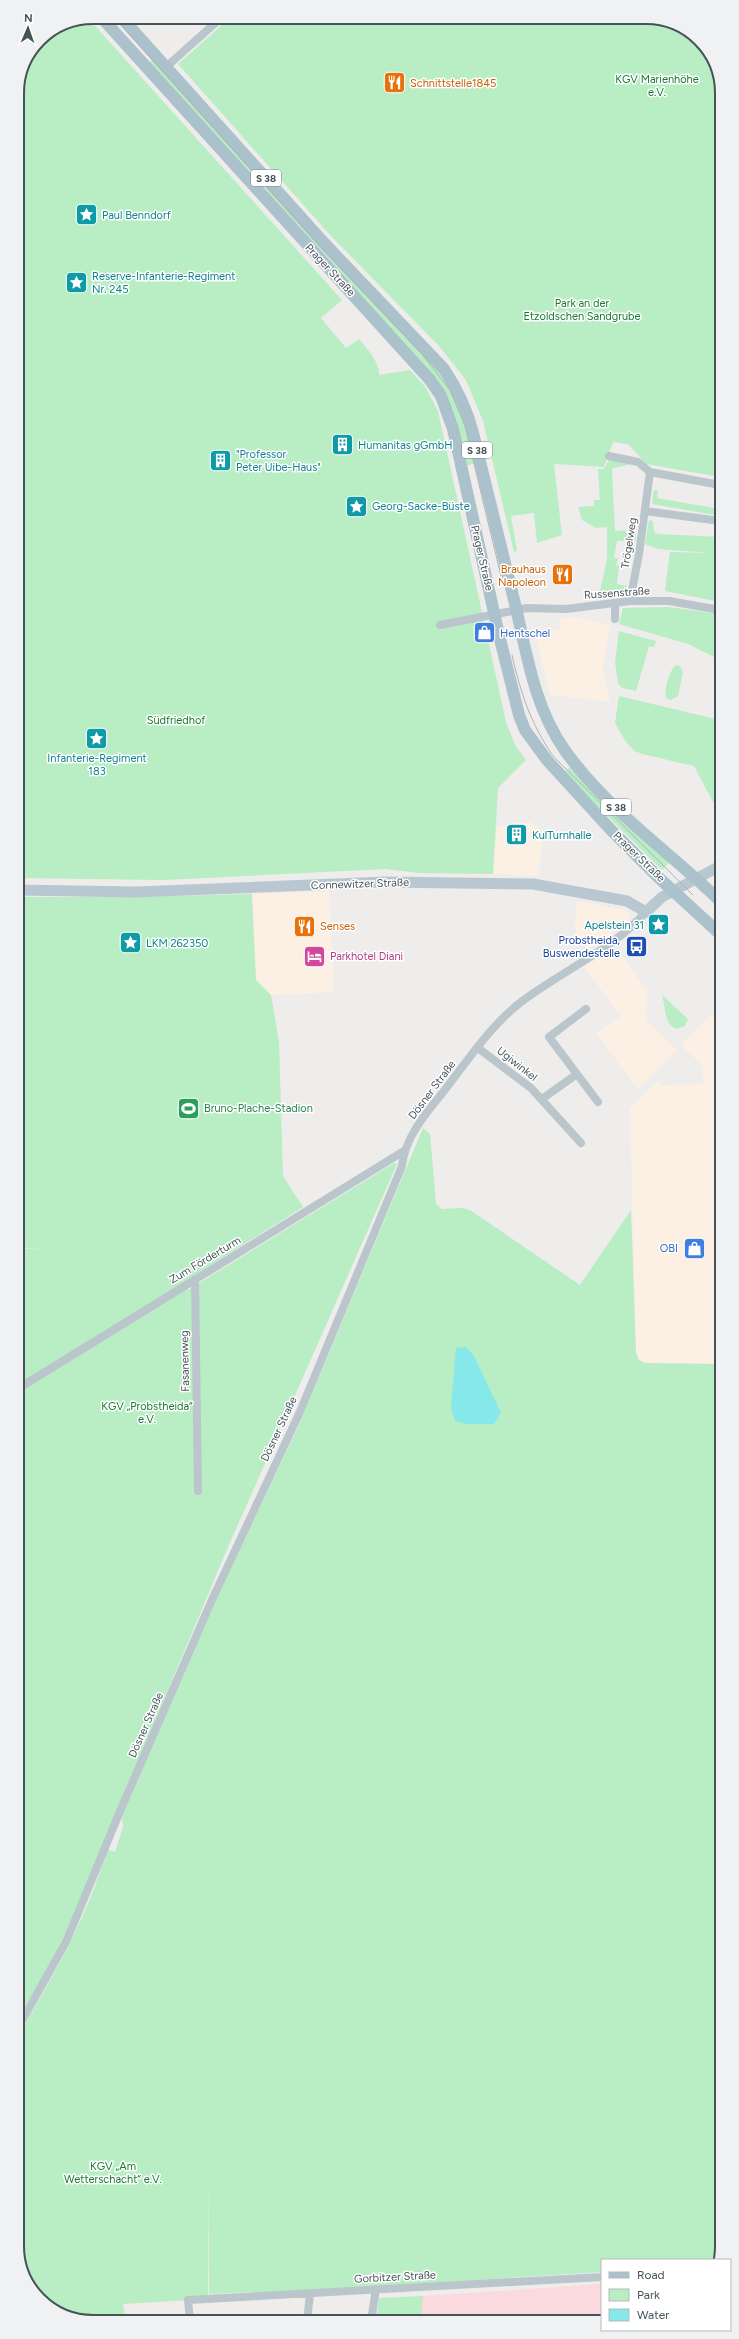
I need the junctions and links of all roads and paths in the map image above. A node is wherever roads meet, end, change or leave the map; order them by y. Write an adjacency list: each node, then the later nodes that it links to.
1 (108, 24): 14 (main road, Prager Straße / S 38)
2 (127, 24): 4 (main road, Prager Straße / S 38)
3 (214, 24): 4 (street)
4 (166, 67): 13 (main road, Prager Straße / S 38)
5 (609, 456): 6 (street)
6 (650, 472): 7 (street); 8 (street, Trögelweg)
7 (715, 484)
8 (645, 511): 9 (street, Trögelweg); 10 (street, Trögelweg)
9 (715, 520)
10 (630, 601): 11 (street, Russenstraße); 12 (street, Russenstraße)
11 (615, 603): 13 (street, Russenstraße); 15 (street)
12 (715, 609)
13 (516, 610): 14 (street, Russenstraße); 18 (main road, Prager Straße / S 38)
14 (495, 613): 16 (street, Russenstraße); 20 (main road, Prager Straße / S 38)
15 (615, 619)
16 (440, 625)
17 (715, 869): 18 (street)
18 (693, 881): 20 (street); 21 (main road, Prager Straße / S 38)
19 (24, 890): 22 (street, Connewitzer Straße)
20 (674, 891): 22 (street); 23 (main road, Prager Straße / S 38)
21 (715, 897)
22 (646, 912): 25 (street, Dösner Straße)
23 (715, 929)
24 (586, 1008): 26 (street)
25 (478, 1048): 27 (street, Ugiwinkel); 30 (street, Dösner Straße)
26 (577, 1074): 27 (street); 28 (street)
27 (542, 1099): 29 (street, Ugiwinkel)
28 (598, 1102)
29 (581, 1143)
30 (404, 1151): 31 (street, Zum Förderturm); 34 (street, Dösner Straße)
31 (195, 1280): 32 (street, Zum Förderturm); 33 (street, Fasanenweg)
32 (24, 1384)
33 (198, 1490)
34 (24, 2017)
35 (601, 2277): 36 (street, Gorbitzer Straße)
36 (376, 2289): 37 (street, Gorbitzer Straße); 40 (street)
37 (310, 2294): 38 (street, Gorbitzer Straße); 39 (street)
38 (189, 2315)
39 (308, 2315)
40 (372, 2315)

